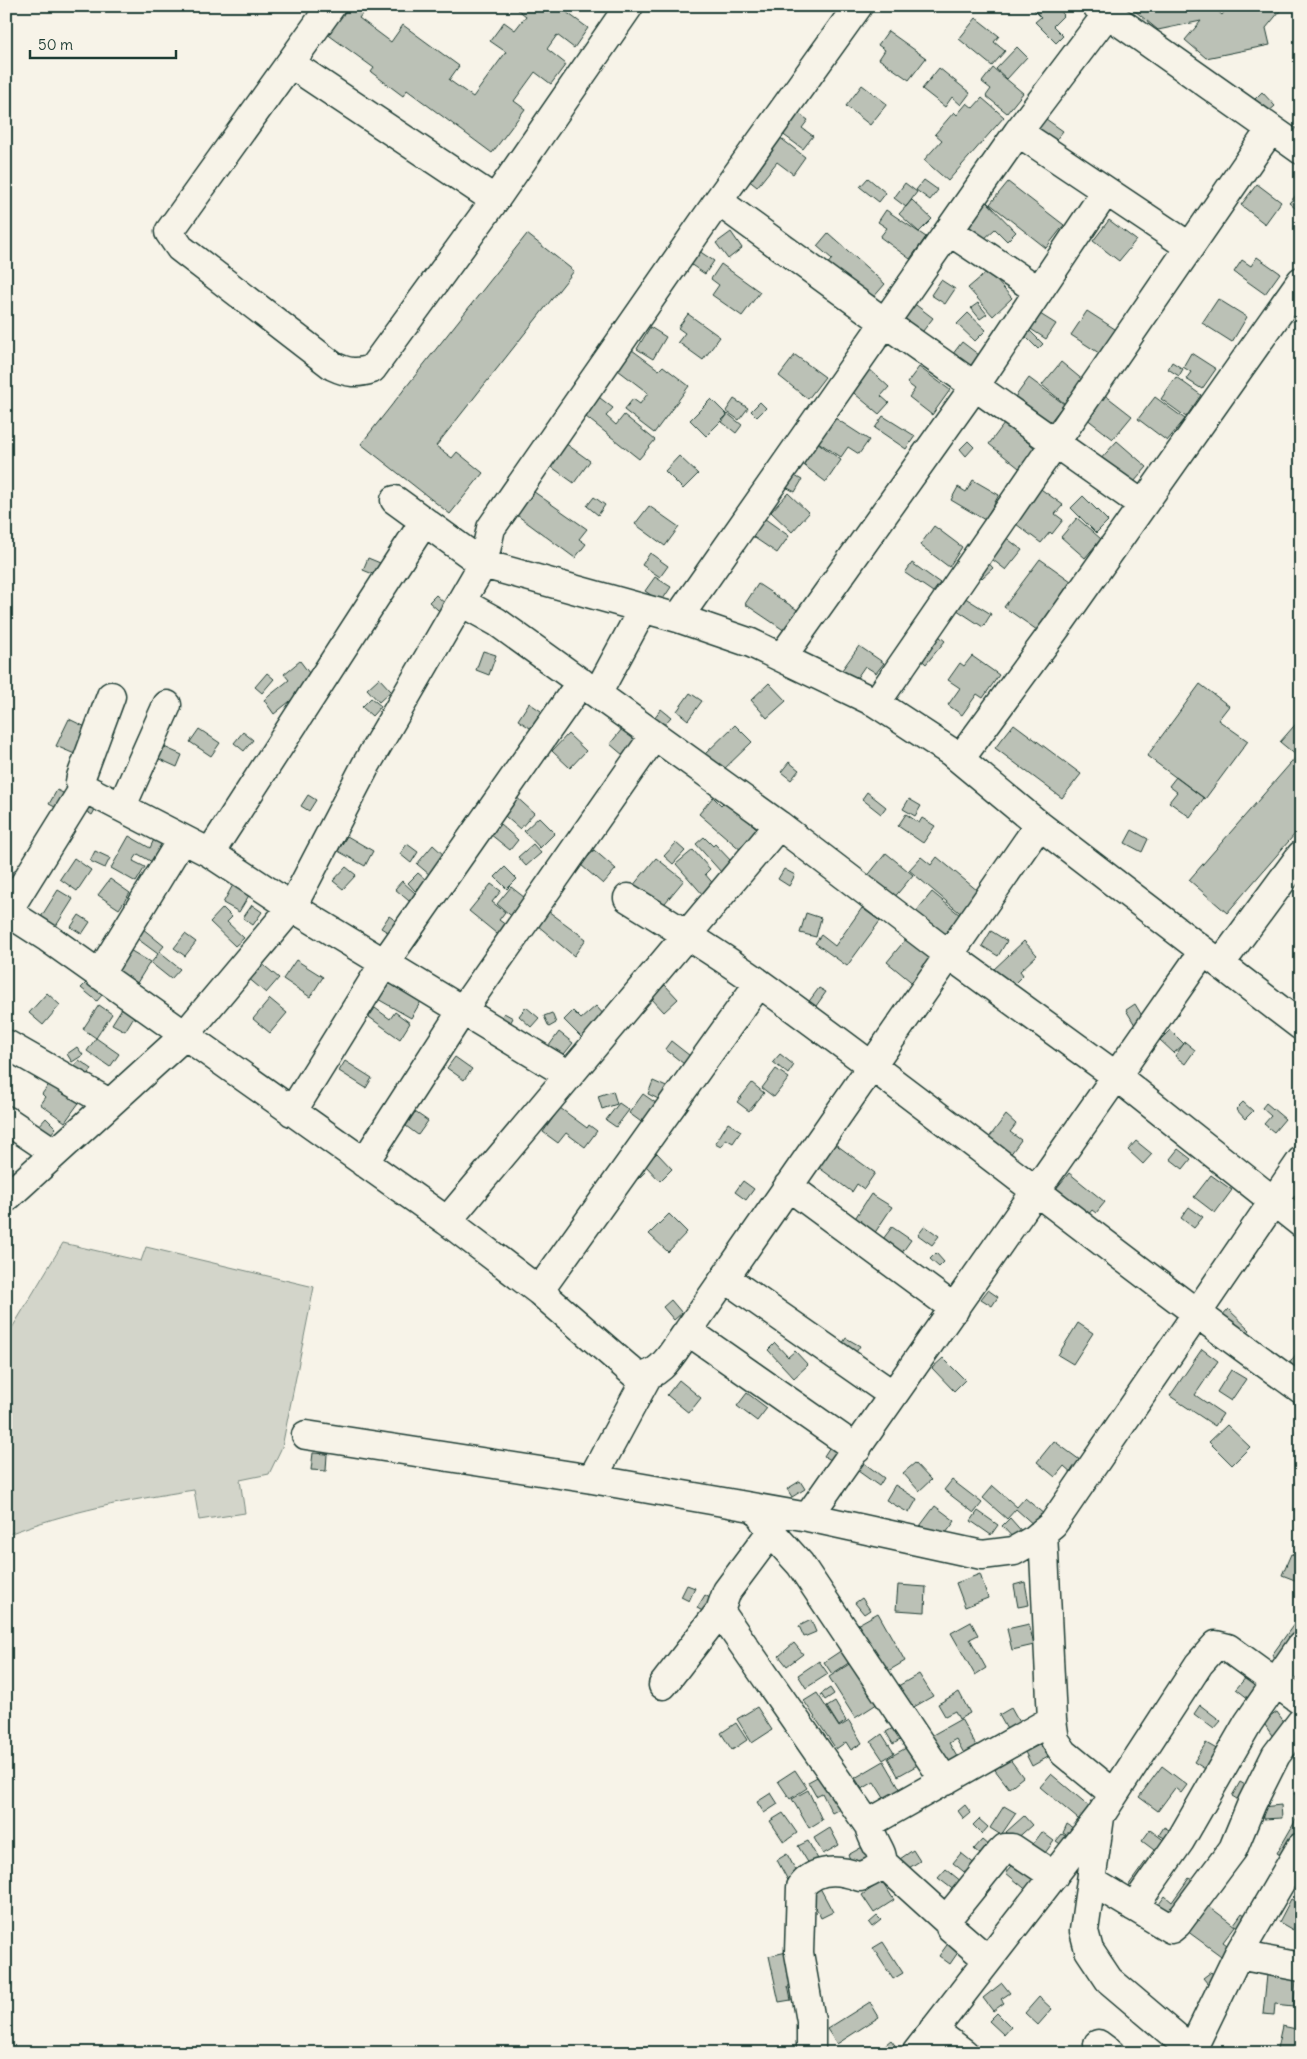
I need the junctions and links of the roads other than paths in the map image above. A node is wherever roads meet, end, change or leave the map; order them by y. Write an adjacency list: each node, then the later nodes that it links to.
1 (331, 6): 5 (street)
2 (629, 6): 10 (street)
3 (858, 6): 11 (street)
4 (1102, 10): 6 (street); 7 (street)
5 (291, 64): 10 (street); 10 (street)
6 (1271, 129): 8 (street); 13 (street)
7 (1018, 132): 9 (street); 12 (street)
8 (1301, 150)
9 (1106, 191): 13 (street); 15 (street)
10 (495, 200)
11 (718, 201): 16 (street); 22 (street)
12 (949, 230): 15 (street); 16 (street)
13 (1190, 247): 18 (street)
14 (1301, 281): 20 (street)
15 (1039, 290): 17 (street)
16 (884, 322): 17 (street); 25 (street)
17 (975, 386): 18 (street); 26 (street)
18 (1055, 442): 20 (street); 29 (street)
19 (395, 500): 21 (street)
20 (1143, 505): 32 (street)
21 (424, 522): 22 (street); 38 (street)
22 (483, 564): 23 (street); 24 (street)
23 (461, 602): 27 (street); 41 (street)
24 (643, 609): 25 (street); 27 (street)
25 (678, 618): 26 (street)
26 (782, 657): 29 (street)
27 (589, 688): 31 (street); 46 (street)
28 (111, 696): 33 (street)
29 (876, 703): 32 (street)
30 (167, 705): 34 (street)
31 (654, 736): 35 (street); 49 (street)
32 (960, 759): 36 (street)
33 (84, 788): 34 (street); 42 (street)
34 (122, 806): 37 (street)
35 (779, 824): 43 (street); 44 (street)
36 (1039, 825): 44 (street); 45 (street)
37 (182, 839): 38 (street); 47 (street)
38 (210, 853): 41 (street)
39 (1301, 855): 45 (street)
40 (628, 898): 43 (street)
41 (292, 907): 46 (street); 51 (street)
42 (7, 912): 47 (street)
43 (686, 935): 48 (street); 54 (street)
44 (948, 954): 53 (street); 55 (street)
45 (1212, 957): 50 (street); 55 (street)
46 (385, 962): 49 (street); 57 (street)
47 (99, 975): 51 (street)
48 (759, 983): 53 (street); 69 (street)
49 (462, 1011): 54 (street); 61 (street)
50 (1301, 1026)
51 (184, 1036): 56 (street); 57 (street)
52 (6, 1044): 56 (street)
53 (872, 1066): 62 (street); 63 (street)
54 (569, 1075): 66 (street)
55 (1116, 1076): 63 (street); 65 (street)
56 (110, 1103): 59 (street)
57 (292, 1112): 61 (street)
58 (6, 1120): 59 (street)
59 (55, 1153): 64 (street)
60 (1301, 1160): 65 (street)
61 (364, 1163): 66 (street)
62 (788, 1186): 68 (street); 70 (street)
63 (1036, 1193): 70 (street); 71 (street)
64 (6, 1198)
65 (1272, 1202): 67 (street); 71 (street)
66 (447, 1221): 69 (street)
67 (1301, 1223)
68 (725, 1278): 72 (street); 75 (street)
69 (539, 1291): 73 (street)
70 (955, 1309): 75 (street)
71 (1196, 1314): 74 (street); 82 (street)
72 (688, 1331): 73 (street); 77 (street)
73 (647, 1377): 78 (street)
74 (1301, 1389)
75 (893, 1395): 77 (street)
76 (306, 1435): 78 (street)
77 (857, 1449): 80 (street)
78 (592, 1479): 79 (street)
79 (756, 1508): 80 (street); 81 (street)
80 (808, 1517): 82 (street)
81 (771, 1532): 83 (street); 90 (street)
82 (1042, 1532): 88 (street)
83 (720, 1611): 86 (street); 92 (street)
84 (1301, 1646): 85 (street)
85 (1276, 1683): 87 (street); 91 (street); 97 (street)
86 (663, 1685)
87 (1301, 1701)
88 (1052, 1720): 90 (street); 91 (street)
89 (1301, 1722): 97 (street)
90 (945, 1781): 92 (street)
91 (1107, 1805): 95 (street); 96 (street)
92 (869, 1826): 94 (street)
93 (1301, 1847): 99 (street)
94 (883, 1863): 98 (street); 104 (street)
95 (1054, 1876): 98 (street); 100 (street)
96 (1091, 1881): 97 (street); 103 (street)
97 (1134, 1907)
98 (948, 1922): 100 (street)
99 (1238, 1954): 101 (street); 103 (street)
100 (988, 1960): 102 (street)
101 (1301, 1967)
102 (932, 2030): 105 (street); 106 (street)
103 (1193, 2052)
104 (811, 2053)
105 (916, 2053)
106 (964, 2053)

